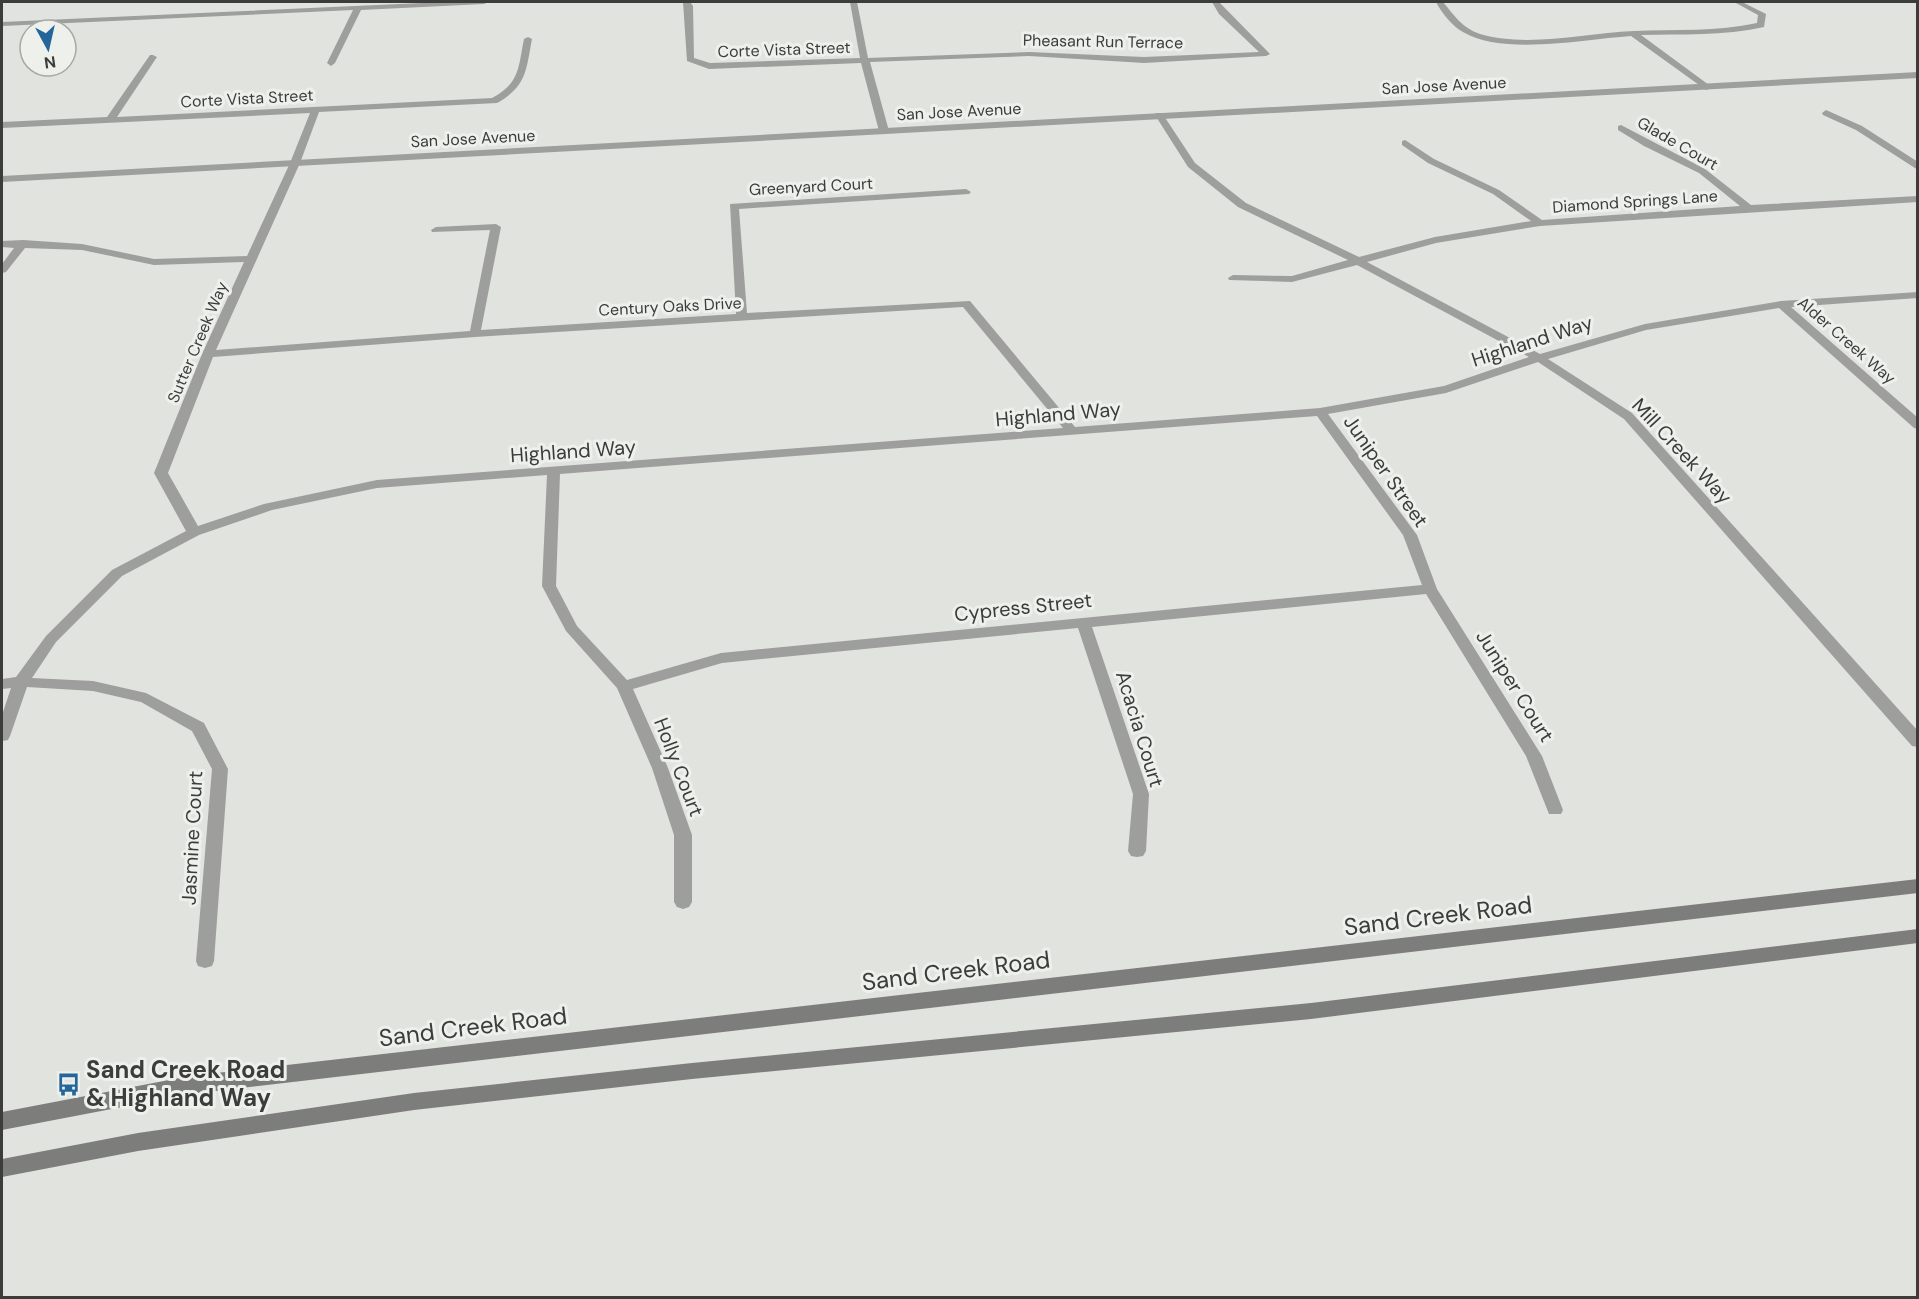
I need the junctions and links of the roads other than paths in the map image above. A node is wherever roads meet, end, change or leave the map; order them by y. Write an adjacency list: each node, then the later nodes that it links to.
1 (351, 2): 9 (street)
2 (370, 2): 9 (street)
3 (484, 2): 9 (street)
4 (687, 2): 14 (street, Corte Vista Street)
5 (853, 2): 14 (street)
6 (1215, 2): 14 (street, Pheasant Run Terrace)
7 (1439, 2): 11 (street)
8 (1737, 2): 11 (street)
9 (359, 7): 10 (street); 15 (street)
10 (2, 24)
11 (1633, 33): 17 (street)
12 (528, 39): 18 (street, Corte Vista Street)
13 (153, 57): 21 (street)
14 (865, 61): 24 (street)
15 (331, 63)
16 (1917, 75): 17 (street, San Jose Avenue)
17 (1706, 87): 20 (street, San Jose Avenue)
18 (316, 109): 21 (street, Corte Vista Street); 26 (street, Sutter Creek Way)
19 (1826, 113): 27 (street)
20 (1159, 115): 24 (street, San Jose Avenue); 37 (street, Mill Creek Way)
21 (110, 120): 22 (street, Corte Vista Street)
22 (2, 125)
23 (1621, 128): 31 (street, Glade Court)
24 (885, 131): 26 (street, San Jose Avenue)
25 (1405, 142): 32 (street)
26 (295, 163): 28 (street, San Jose Avenue); 36 (street, Sutter Creek Way)
27 (1917, 167)
28 (2, 179)
29 (966, 192): 42 (street, Greenyard Court)
30 (1917, 199): 31 (street, Diamond Springs Lane)
31 (1749, 208): 32 (street, Diamond Springs Lane)
32 (1540, 223): 37 (street, Diamond Springs Lane)
33 (436, 230): 43 (street)
34 (22, 243): 35 (street); 36 (street); 38 (street)
35 (2, 244)
36 (250, 259): 44 (street, Sutter Creek Way)
37 (1358, 261): 39 (street, Diamond Springs Lane); 45 (street, Mill Creek Way)
38 (2, 270)
39 (1233, 278)
40 (1917, 295): 41 (street, Highland Way)
41 (1781, 304): 45 (street, Highland Way); 47 (street, Alder Creek Way)
42 (742, 318): 43 (street, Century Oaks Drive); 48 (street, Century Oaks Drive)
43 (475, 334): 44 (street, Century Oaks Drive)
44 (208, 354): 50 (street, Sutter Creek Way)
45 (1539, 358): 46 (street, Highland Way); 57 (street, Mill Creek Way)
46 (1320, 412): 48 (street, Highland Way); 51 (street, Juniper Street)
47 (1917, 425)
48 (1073, 432): 49 (street, Highland Way)
49 (554, 472): 50 (street, Highland Way); 55 (street, Holly Court)
50 (194, 532): 53 (street, Highland Way)
51 (1430, 589): 52 (street, Cypress Street); 58 (street, Juniper Court)
52 (1083, 622): 55 (street, Cypress Street); 59 (street, Acacia Court)
53 (21, 682): 54 (street, Jasmine Court); 56 (street, Highland Way); 63 (street, Jasmine Court)
54 (2, 684)
55 (624, 686): 61 (street, Holly Court)
56 (2, 736)
57 (1917, 742)
58 (1556, 810)
59 (1137, 851)
60 (1917, 886): 64 (main road, Sand Creek Road)
61 (683, 902)
62 (1917, 936): 65 (main road)
63 (205, 961)
64 (2, 1121)
65 (2, 1168)

